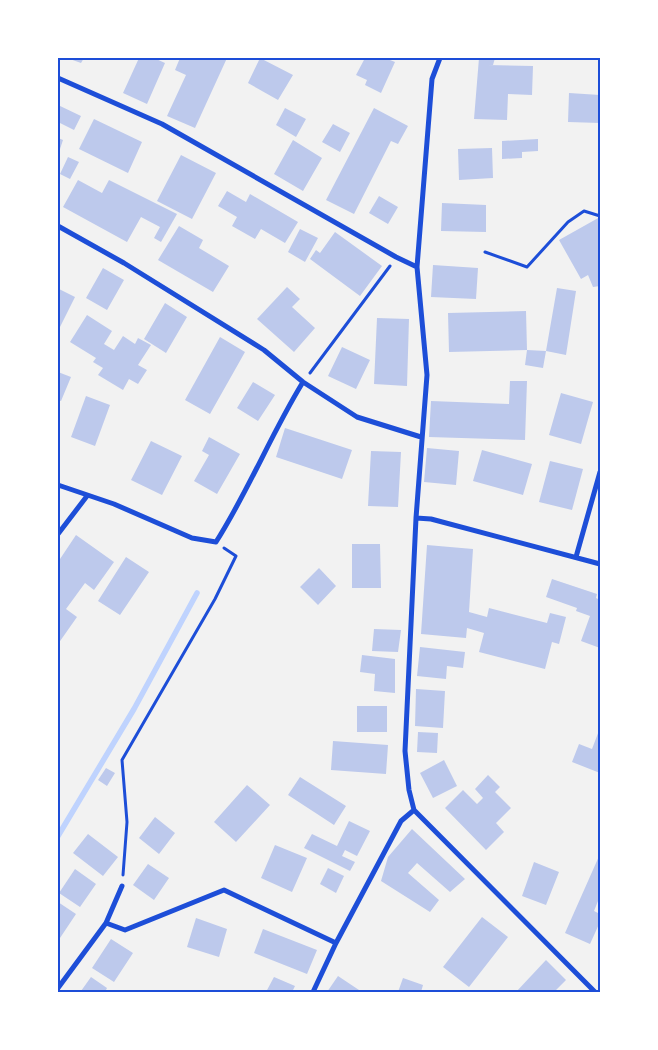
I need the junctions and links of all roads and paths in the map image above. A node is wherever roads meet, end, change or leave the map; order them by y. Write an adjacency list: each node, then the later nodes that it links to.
1 (440, 58): 7 (street)
2 (58, 78): 6 (street)
3 (600, 216): 5 (path)
4 (58, 226): 8 (street)
5 (485, 252)
6 (396, 257): 7 (street); 8 (path)
7 (417, 267): 9 (street)
8 (303, 382): 9 (street); 15 (street)
9 (421, 437): 13 (street)
10 (600, 472): 16 (street)
11 (58, 485): 12 (street)
12 (87, 496): 14 (street); 15 (street)
13 (416, 518): 16 (street); 18 (street)
14 (58, 534)
15 (216, 542): 19 (path)
16 (576, 557): 17 (street)
17 (600, 564)
18 (414, 810): 21 (street); 24 (street)
19 (122, 886): 20 (street)
20 (106, 923): 21 (street); 22 (street)
21 (336, 943): 23 (street)
22 (58, 988)
23 (313, 992)
24 (595, 992)

